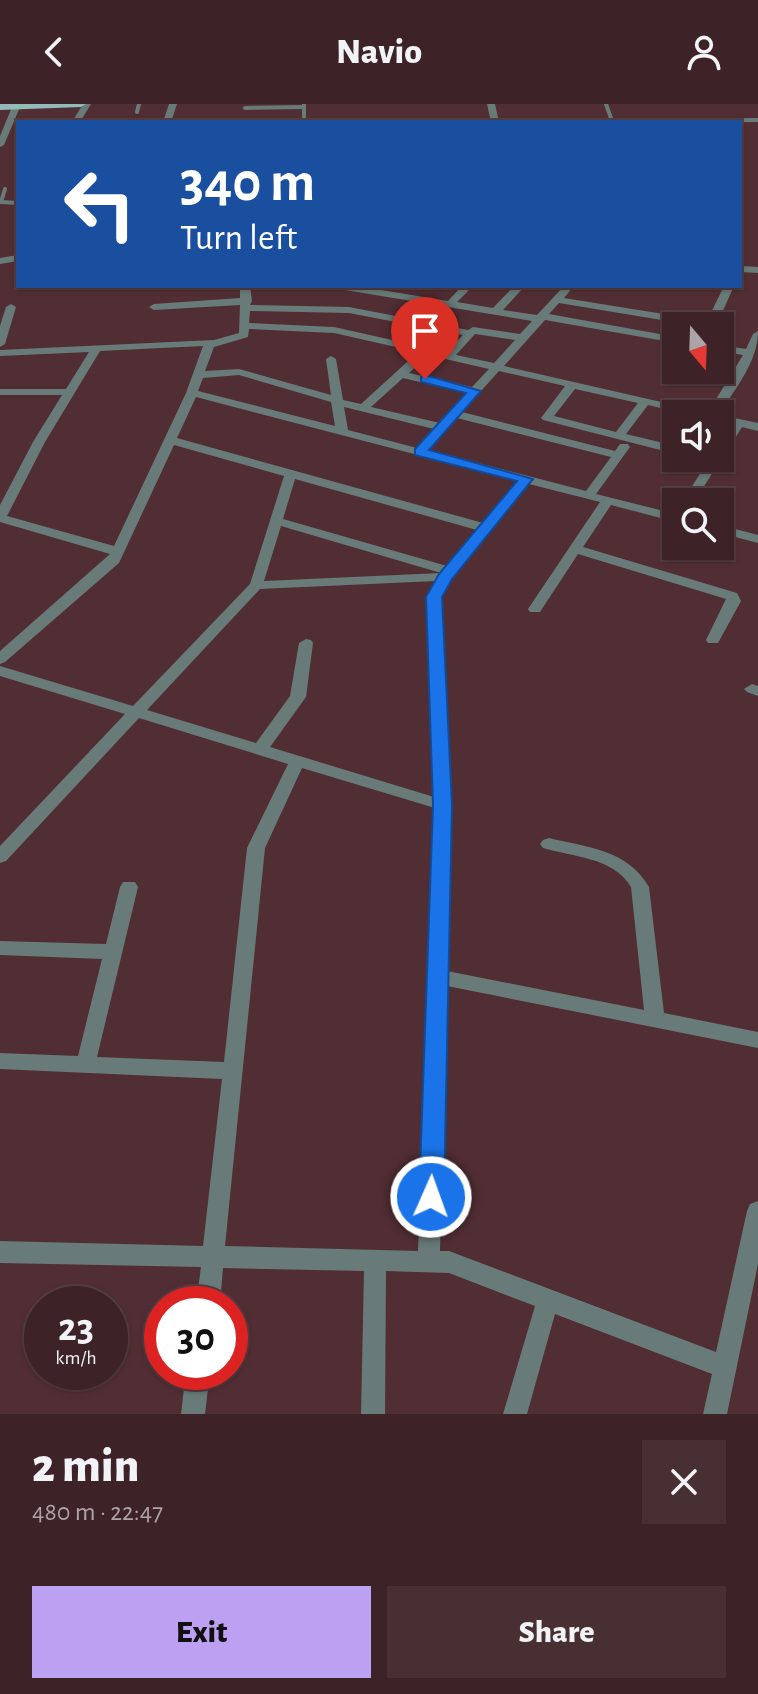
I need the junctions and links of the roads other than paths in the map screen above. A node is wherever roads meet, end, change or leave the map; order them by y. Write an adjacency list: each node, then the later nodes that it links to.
1 (81, 104): 5 (main road)
2 (139, 104): 8 (lane)
3 (304, 106): 6 (lane)
4 (0, 107): 5 (main road)
5 (16, 107): 11 (street)
6 (245, 108)
7 (712, 108): 9 (lane)
8 (137, 112)
9 (720, 120): 10 (lane)
10 (758, 120)
11 (0, 145)
12 (5, 189): 13 (lane)
13 (16, 203)
14 (245, 288): 22 (street)
15 (352, 288): 21 (street)
16 (466, 288): 21 (street)
17 (518, 288): 25 (street)
18 (567, 288): 20 (street)
19 (728, 288): 26 (street)
20 (557, 300): 27 (street); 28 (street)
21 (451, 303): 25 (street)
22 (247, 304): 24 (street); 30 (street); 31 (street)
23 (11, 307): 29 (street)
24 (154, 307)
25 (496, 311): 27 (street)
26 (717, 312)
27 (541, 318): 33 (street); 34 (street)
28 (662, 318)
29 (3, 324): 36 (street)
30 (245, 326): 35 (street); 39 (street)
31 (469, 333): 33 (street); 42 (street)
32 (758, 334): 41 (street)
33 (523, 338): 45 (street)
34 (662, 338)
35 (210, 342): 37 (street); 48 (street)
36 (0, 344)
37 (96, 349): 40 (street); 52 (street)
38 (734, 350): 41 (street)
39 (425, 352): 42 (street); 47 (street)
40 (0, 353)
41 (749, 353): 44 (street)
42 (448, 357): 45 (street)
43 (331, 359): 55 (street)
44 (743, 366): 46 (street); 54 (street)
45 (495, 368): 49 (street); 50 (street)
46 (758, 368)
47 (400, 374): 50 (street); 58 (street)
48 (198, 375): 53 (street); 55 (street)
49 (572, 385): 56 (street); 66 (street)
50 (475, 391): 59 (street)
51 (0, 392): 52 (street)
52 (70, 392): 76 (street)
53 (192, 393): 65 (street); 67 (street)
54 (722, 400)
55 (337, 401): 58 (street); 65 (street)
56 (645, 401): 57 (street); 66 (street)
57 (662, 405)
58 (363, 408): 62 (street)
59 (454, 414): 62 (street); 70 (street)
60 (734, 422): 61 (street)
61 (739, 423): 63 (street); 64 (street)
62 (442, 427): 69 (street)
63 (758, 427)
64 (734, 430)
65 (342, 431): 69 (street)
66 (624, 438): 68 (street); 70 (street)
67 (170, 440): 71 (street); 82 (street)
68 (662, 447)
69 (420, 452): 72 (street)
70 (618, 455): 73 (street)
71 (291, 473): 77 (street); 78 (street)
72 (526, 479): 73 (street); 78 (street)
73 (589, 495): 74 (street)
74 (608, 500): 75 (street); 81 (street)
75 (662, 514)
76 (0, 518): 82 (street)
77 (277, 521): 83 (street); 84 (street)
78 (485, 528): 83 (street)
79 (734, 533): 80 (street)
80 (758, 539)
81 (575, 549): 85 (street); 86 (street)
82 (119, 552): 88 (street)
83 (447, 574): 84 (street); 93 (street)
84 (256, 585): 90 (street)
85 (535, 609)
86 (713, 640)
87 (306, 643): 91 (street)
88 (0, 659)
89 (0, 671): 90 (street)
90 (135, 712): 91 (street); 95 (street)
91 (259, 750): 92 (street)
92 (297, 761): 93 (street); 106 (street)
93 (443, 805): 101 (street)
94 (0, 833): 95 (street)
95 (18, 837): 97 (street)
96 (549, 844): 102 (street)
97 (0, 857)
98 (129, 887): 100 (street)
99 (0, 948): 100 (street)
100 (113, 952): 105 (street)
101 (438, 977): 102 (street); 111 (street)
102 (655, 1020): 103 (street)
103 (758, 1040)
104 (0, 1061): 105 (street)
105 (86, 1063): 106 (street)
106 (234, 1071): 109 (street)
107 (758, 1211): 114 (street)
108 (0, 1252): 109 (street)
109 (215, 1256): 110 (street); 112 (street)
110 (375, 1259): 111 (street); 117 (street)
111 (429, 1260): 113 (street)
112 (211, 1286)
113 (548, 1299): 114 (street); 118 (street)
114 (725, 1367): 119 (street)
115 (196, 1390): 116 (street)
116 (193, 1414)
117 (373, 1414)
118 (515, 1414)
119 (715, 1414)

